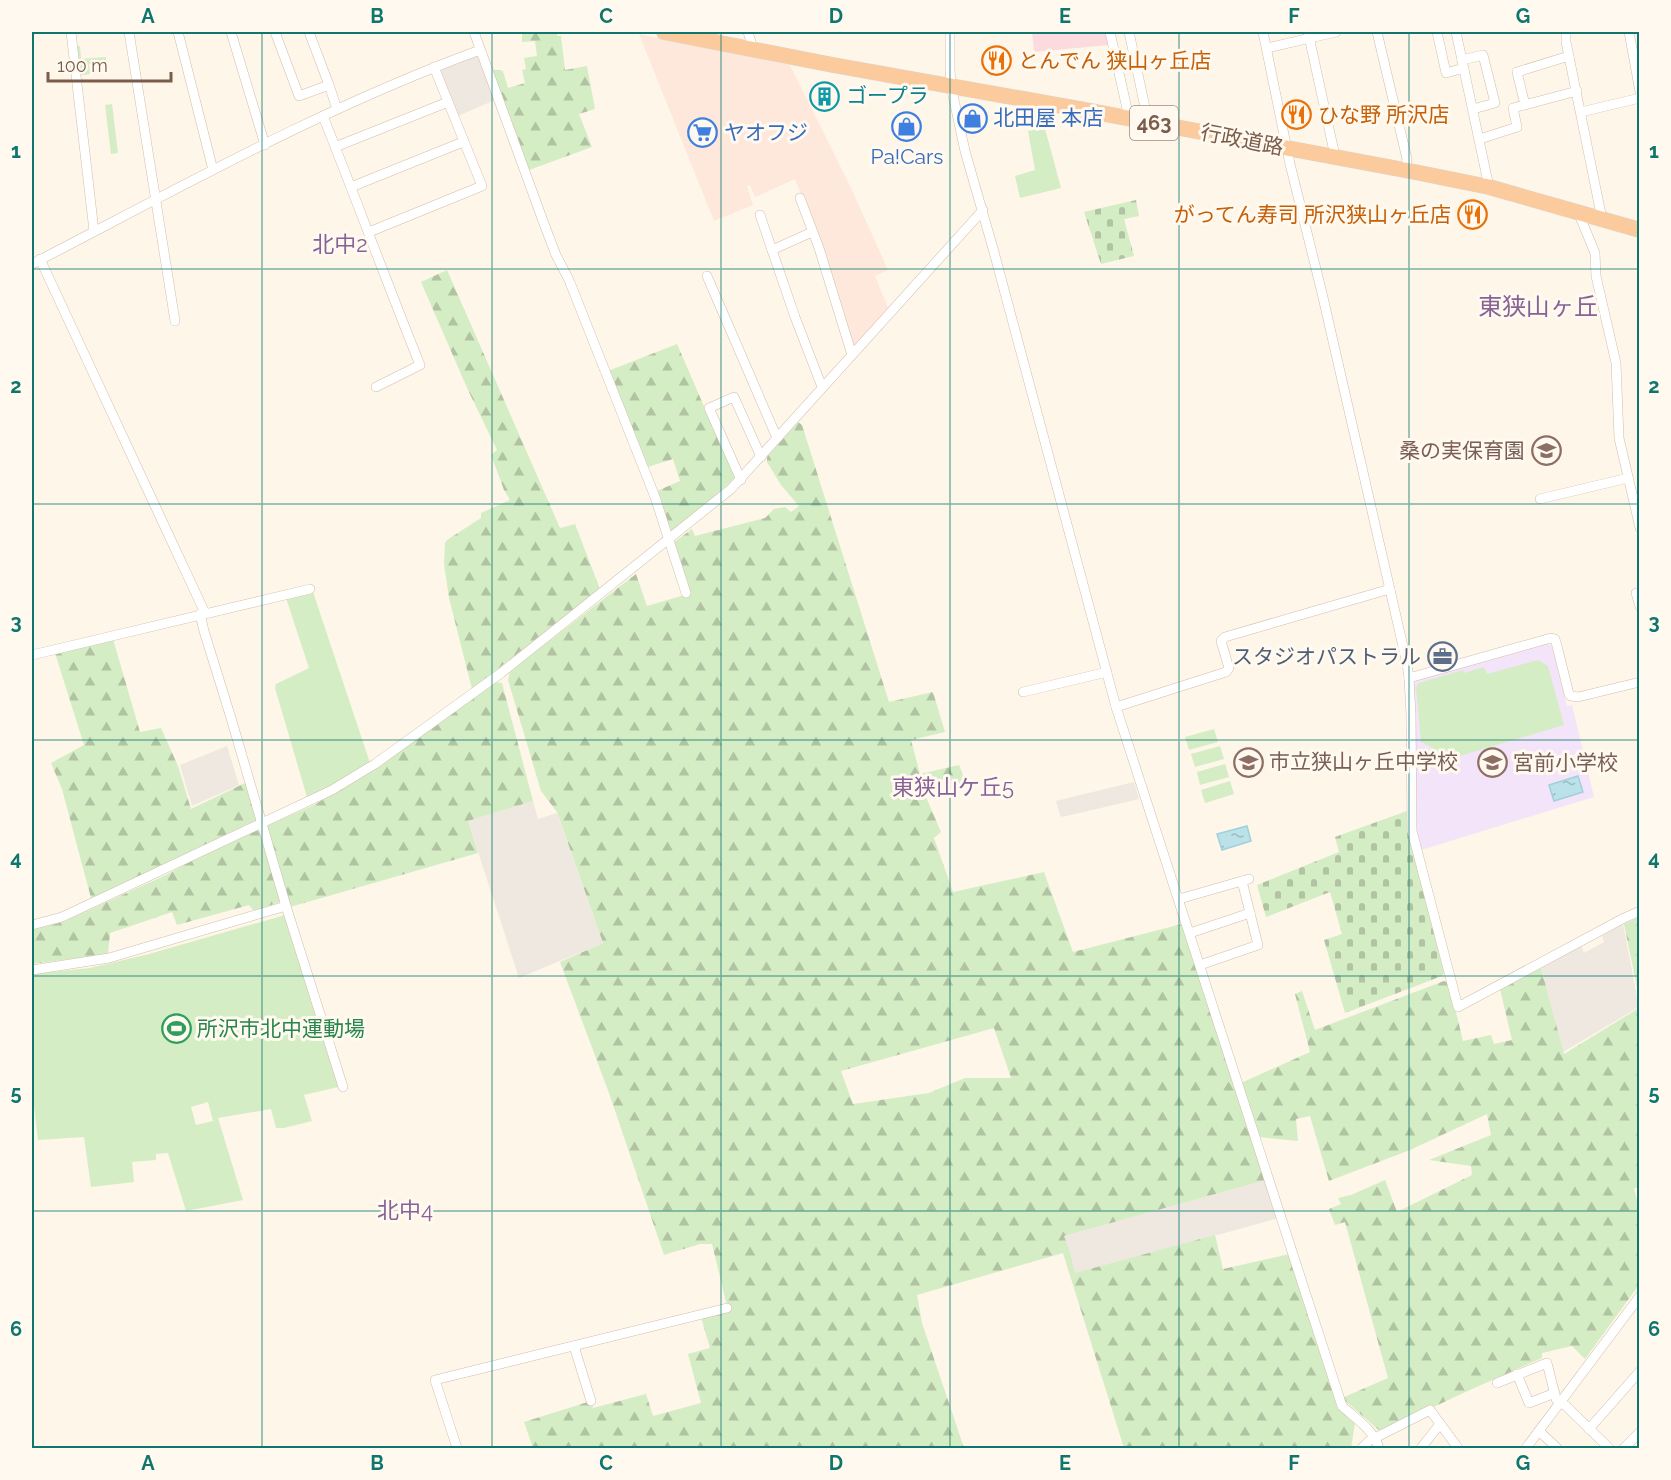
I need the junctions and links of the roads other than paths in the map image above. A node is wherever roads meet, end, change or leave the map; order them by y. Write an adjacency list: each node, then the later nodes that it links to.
1 (71, 32): 57 (street)
2 (129, 32): 50 (street)
3 (178, 32): 47 (street)
4 (231, 32): 42 (street)
5 (275, 32): 27 (street)
6 (309, 32): 27 (street)
7 (474, 32): 23 (street)
8 (664, 32): 22 (highway, 行政道路 / 463)
9 (748, 32): 22 (street)
10 (950, 32): 28 (street)
11 (1110, 32): 38 (street)
12 (1129, 32): 39 (street)
13 (1263, 32): 21 (street)
14 (1336, 32): 20 (street)
15 (1377, 32): 46 (street)
16 (1437, 32): 25 (street)
17 (1456, 32): 25 (street)
18 (1566, 32): 24 (street)
19 (1629, 32): 30 (street)
20 (1309, 35): 21 (street); 45 (street)
21 (1266, 48): 44 (street)
22 (753, 49): 28 (highway, 行政道路 / 463)
23 (480, 50): 26 (street); 73 (street)
24 (1569, 56): 29 (street); 33 (street)
25 (1463, 64): 35 (street); 35 (street)
26 (434, 67): 32 (street); 34 (street)
27 (329, 85): 34 (street)
28 (951, 86): 38 (highway, 行政道路 / 463); 52 (street)
29 (1577, 91): 33 (street); 36 (street)
30 (1640, 92)
31 (1640, 98): 36 (street)
32 (448, 102): 41 (street); 43 (street)
33 (1525, 105): 40 (street)
34 (337, 109): 37 (street)
35 (1473, 109): 40 (street)
36 (1581, 112): 55 (street)
37 (322, 116): 42 (street); 43 (street)
38 (1126, 117): 39 (highway, 行政道路 / 463)
39 (1146, 122): 44 (highway, 行政道路 / 463)
40 (1480, 139): 49 (street)
41 (463, 142): 48 (street); 58 (street)
42 (265, 145): 47 (street)
43 (335, 147): 48 (street)
44 (1288, 148): 45 (highway, 行政道路 / 463); 75 (street)
45 (1335, 156): 46 (highway, 行政道路 / 463)
46 (1405, 170): 49 (highway, 行政道路 / 463)
47 (213, 171): 50 (street)
48 (351, 187): 58 (street)
49 (1489, 187): 53 (highway, 行政道路 / 463)
50 (156, 198): 57 (street); 63 (street)
51 (800, 198): 59 (street)
52 (982, 210): 64 (street); 81 (street)
53 (1578, 212): 55 (highway, 行政道路 / 463); 69 (street)
54 (760, 215): 60 (street)
55 (1602, 219): 56 (highway, 行政道路 / 463)
56 (1640, 230)
57 (94, 231): 61 (street)
58 (369, 232): 65 (street)
59 (812, 232): 60 (street); 64 (street)
60 (772, 250): 66 (street)
61 (36, 261): 79 (street)
62 (707, 276): 67 (street)
63 (175, 321)
64 (852, 355): 66 (street)
65 (376, 387)
66 (822, 387): 67 (street)
67 (777, 438): 68 (street)
68 (760, 457): 70 (street); 70 (street)
69 (1628, 478): 71 (street); 72 (street)
70 (741, 480): 73 (street)
71 (1540, 499)
72 (1640, 528)
73 (669, 540): 77 (street); 86 (street)
74 (310, 589): 79 (street)
75 (1390, 589): 82 (street); 85 (street)
76 (1640, 592): 78 (street)
77 (686, 593)
78 (1640, 607)
79 (202, 614): 80 (street); 86 (street)
80 (32, 655)
81 (1107, 672): 84 (street); 85 (street)
82 (1409, 678): 83 (street); 89 (street)
83 (1640, 682)
84 (1023, 692)
85 (1116, 707): 87 (street)
86 (262, 823): 88 (street); 91 (street)
87 (1179, 899): 90 (street); 92 (street)
88 (286, 906): 94 (street); 95 (street)
89 (1640, 911)
90 (1250, 913): 92 (street); 93 (street)
91 (32, 925)
92 (1190, 933): 93 (street)
93 (1200, 965): 108 (street)
94 (32, 970)
95 (343, 1087)
96 (1640, 1296): 102 (street)
97 (727, 1308): 98 (street)
98 (574, 1346): 103 (street); 109 (street)
99 (1640, 1371): 105 (street)
100 (1518, 1374): 101 (street); 102 (street); 102 (street)
101 (1497, 1383)
102 (1557, 1398): 105 (street); 106 (street)
103 (591, 1401)
104 (1440, 1424): 108 (street); 112 (street); 113 (street)
105 (1589, 1429): 116 (street)
106 (1539, 1431): 114 (street); 115 (street)
107 (1640, 1432): 117 (street)
108 (1375, 1438): 110 (street); 111 (street)
109 (457, 1449)
110 (1362, 1449)
111 (1378, 1449)
112 (1421, 1449)
113 (1458, 1449)
114 (1526, 1449)
115 (1557, 1449)
116 (1609, 1449)
117 (1624, 1449)

